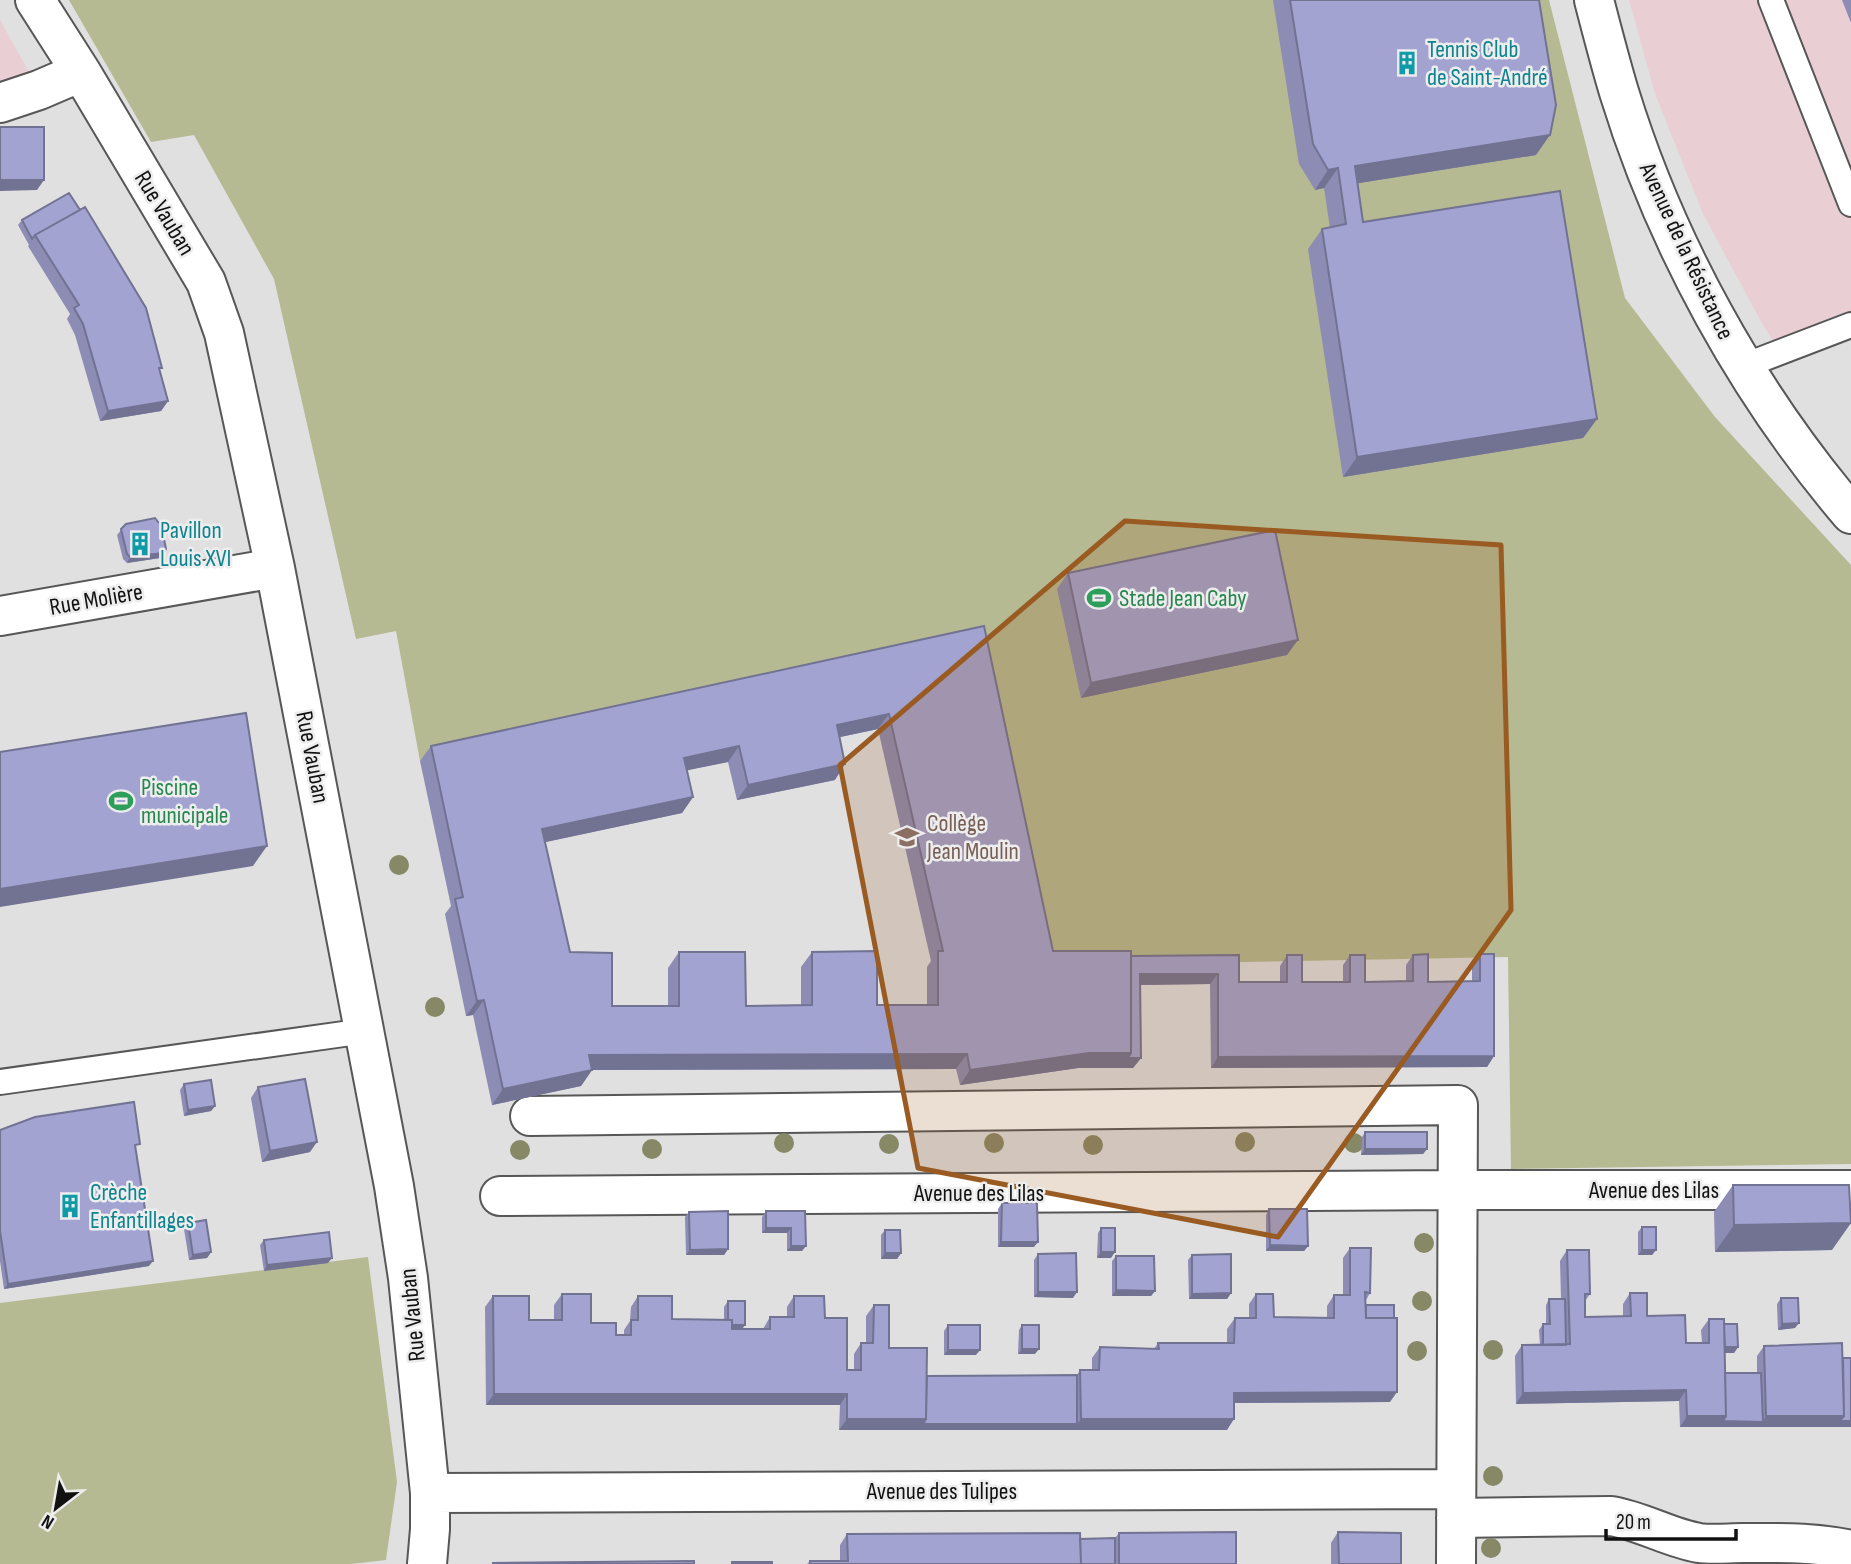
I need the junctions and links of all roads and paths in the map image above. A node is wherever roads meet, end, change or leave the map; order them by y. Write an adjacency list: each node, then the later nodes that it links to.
1 (35, 0): 4 (street, Rue Vauban)
2 (1594, 0): 8 (street, Avenue de la Résistance)
3 (1771, 0): 6 (lane)
4 (81, 72): 5 (street); 10 (street, Rue Vauban)
5 (0, 103)
6 (1851, 204)
7 (1851, 325): 8 (lane)
8 (1744, 366): 9 (street, Avenue de la Résistance)
9 (1851, 514)
10 (275, 568): 11 (street, Rue Molière); 12 (street, Rue Vauban)
11 (0, 616)
12 (365, 1031): 13 (lane); 18 (street, Rue Vauban)
13 (0, 1082)
14 (530, 1116): 15 (street)
15 (1458, 1190): 16 (street, Avenue des Lilas); 17 (street, Avenue des Lilas); 19 (street)
16 (1851, 1190)
17 (500, 1196)
18 (429, 1493): 19 (street, Avenue des Tulipes); 21 (street, Rue Vauban)
19 (1455, 1504): 20 (street, Avenue des Tulipes); 22 (street)
20 (1851, 1550)
21 (427, 1564)
22 (1456, 1564)

